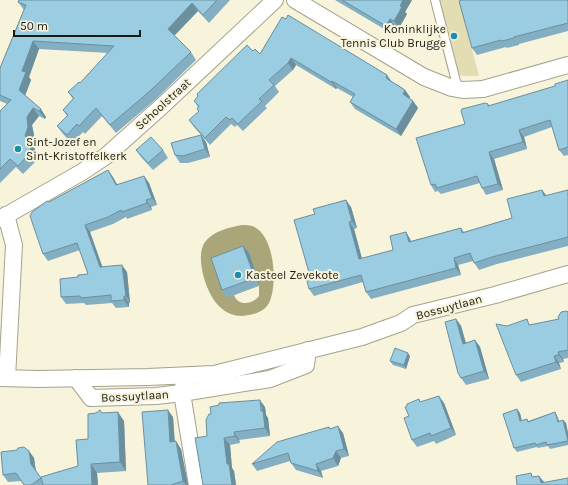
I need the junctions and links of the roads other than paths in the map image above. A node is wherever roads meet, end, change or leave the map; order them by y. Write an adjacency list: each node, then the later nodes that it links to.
1 (275, 0): 6 (street, Schoolstraat)
2 (295, 0): 5 (street)
3 (435, 0): 5 (lane)
4 (568, 65): 5 (street)
5 (458, 89)
6 (3, 217): 10 (street)
7 (568, 274): 8 (street, Bossuytlaan)
8 (308, 350): 9 (street, Bossuytlaan); 12 (street, Bossuytlaan)
9 (184, 376): 11 (street, Bossuytlaan); 12 (street)
10 (3, 378): 11 (street, Bossuytlaan)
11 (76, 378): 12 (street, Bossuytlaan)
12 (182, 392): 13 (street)
13 (197, 485)

